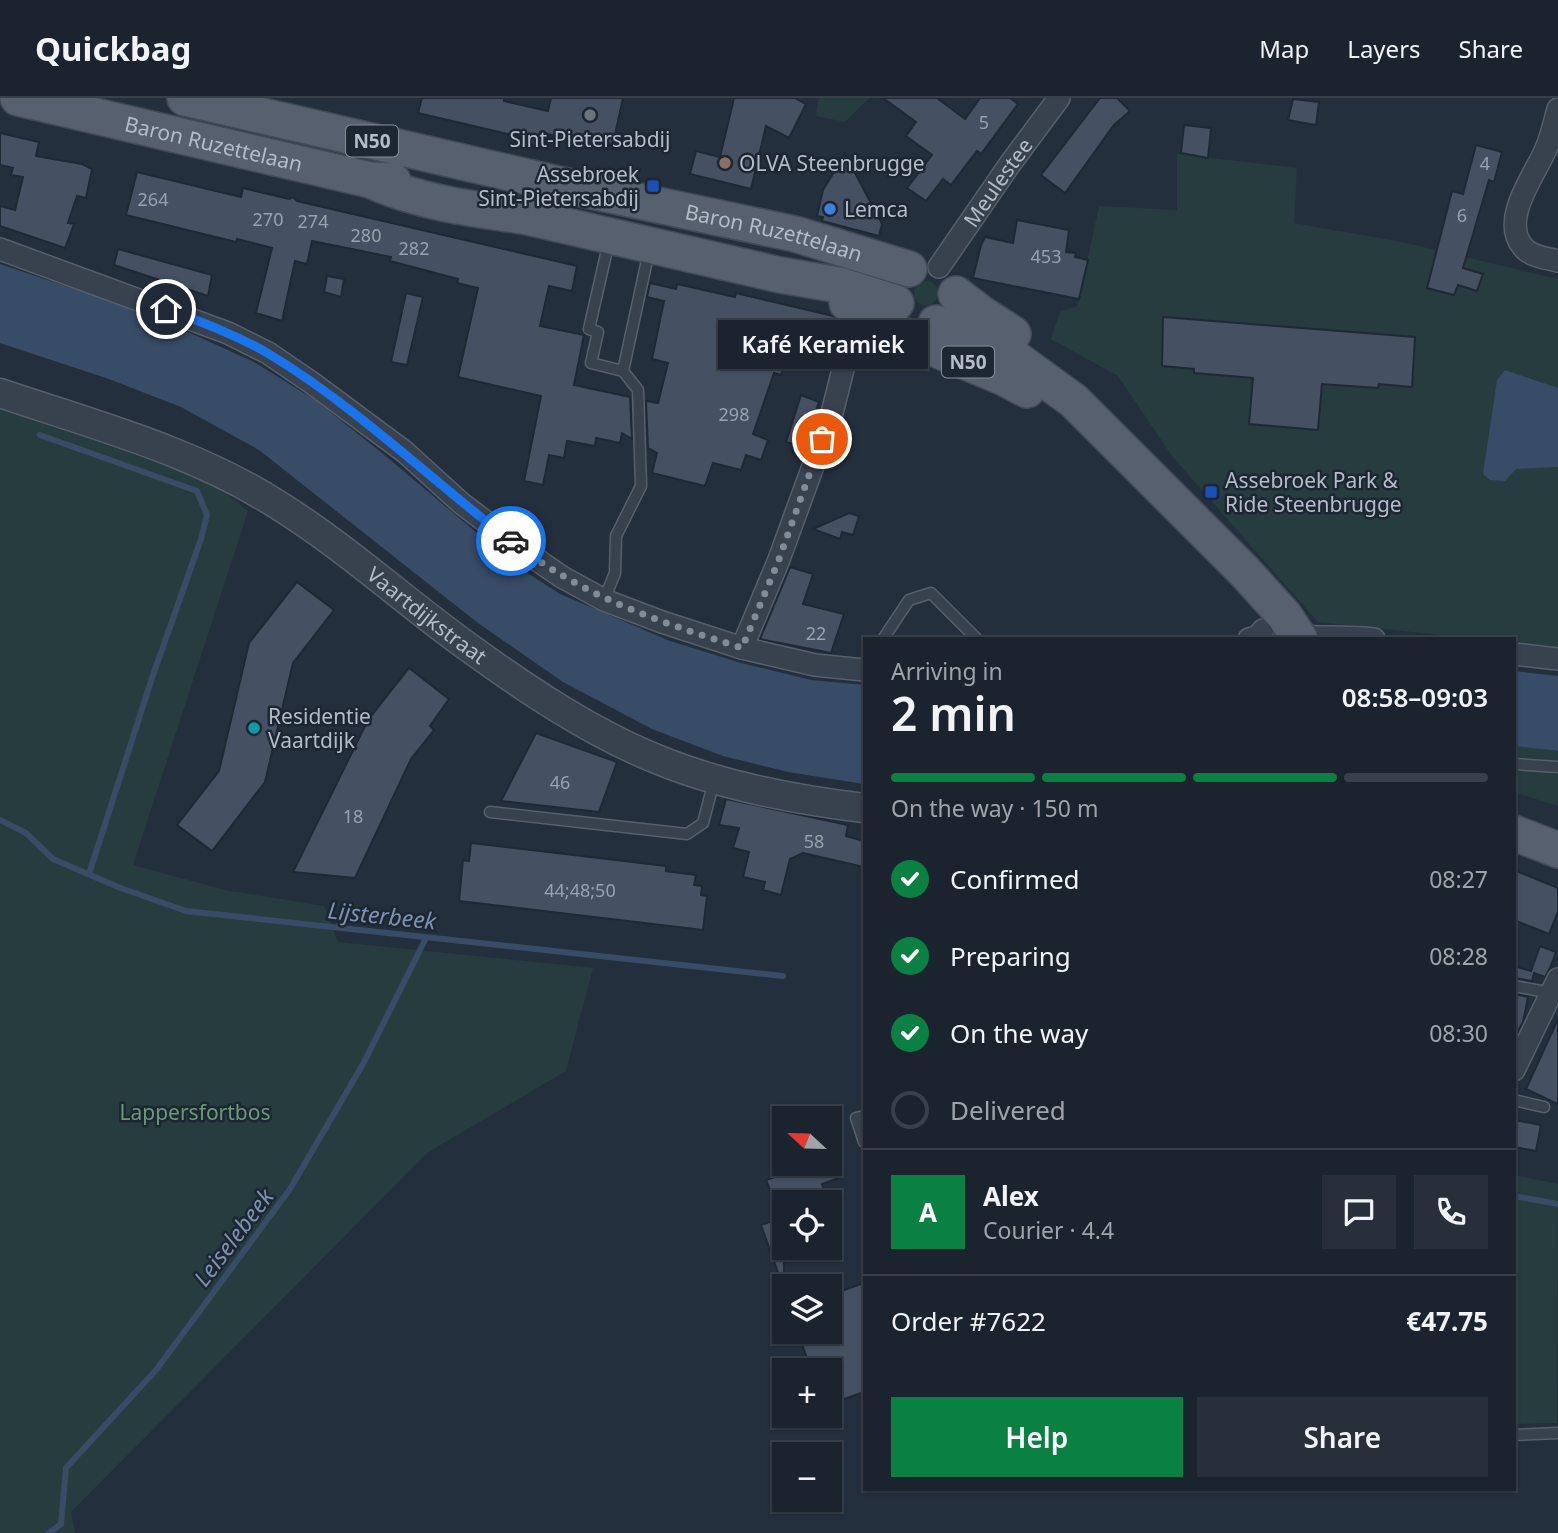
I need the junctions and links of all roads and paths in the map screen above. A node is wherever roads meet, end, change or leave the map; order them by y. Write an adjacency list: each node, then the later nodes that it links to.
1 (18, 98): 5 (main road, Baron Ruzettelaan / N50)
2 (185, 98): 10 (main road, Baron Ruzettelaan / N50)
3 (1059, 98): 10 (street, Meulestee)
4 (1558, 109): 8 (street)
5 (610, 236): 6 (main road, Baron Ruzettelaan / N50); 14 (lane)
6 (650, 245): 9 (main road, Baron Ruzettelaan / N50); 14 (lane)
7 (0, 249): 17 (street)
8 (1558, 261)
9 (780, 275): 11 (main road, Baron Ruzettelaan / N50); 16 (main road, Baron Ruzettelaan / N50)
10 (935, 277): 11 (main road); 13 (main road, N50); 16 (main road, Baron Ruzettelaan / N50)
11 (896, 303): 13 (main road, N50)
12 (856, 318): 23 (street)
13 (936, 323): 16 (main road, Baron Ruzettelaan / N50)
14 (623, 371): 17 (lane)
15 (0, 393): 29 (street, Vaartdijkstraat)
16 (1145, 470): 20 (main road, Baron Ruzettelaan / N50)
17 (604, 600): 23 (street)
18 (884, 637): 19 (lane)
19 (975, 637)
20 (1299, 637)
21 (1336, 637): 22 (street)
22 (1355, 637)
23 (742, 648): 26 (street)
24 (1516, 654): 25 (street)
25 (1558, 659)
26 (863, 670)
27 (1516, 764): 28 (lane)
28 (1558, 767)
29 (715, 778): 30 (street, Vaartdijkstraat); 31 (lane)
30 (863, 808)
31 (490, 812)
32 (1516, 833): 33 (main road)
33 (1558, 850)
34 (1516, 985): 35 (lane)
35 (1555, 986): 36 (street)
36 (1516, 1062)
37 (1516, 1100): 38 (lane)
38 (1544, 1107)
39 (863, 1116): 40 (lane)
40 (863, 1139)
41 (1558, 1433): 42 (lane)
42 (1516, 1435)

